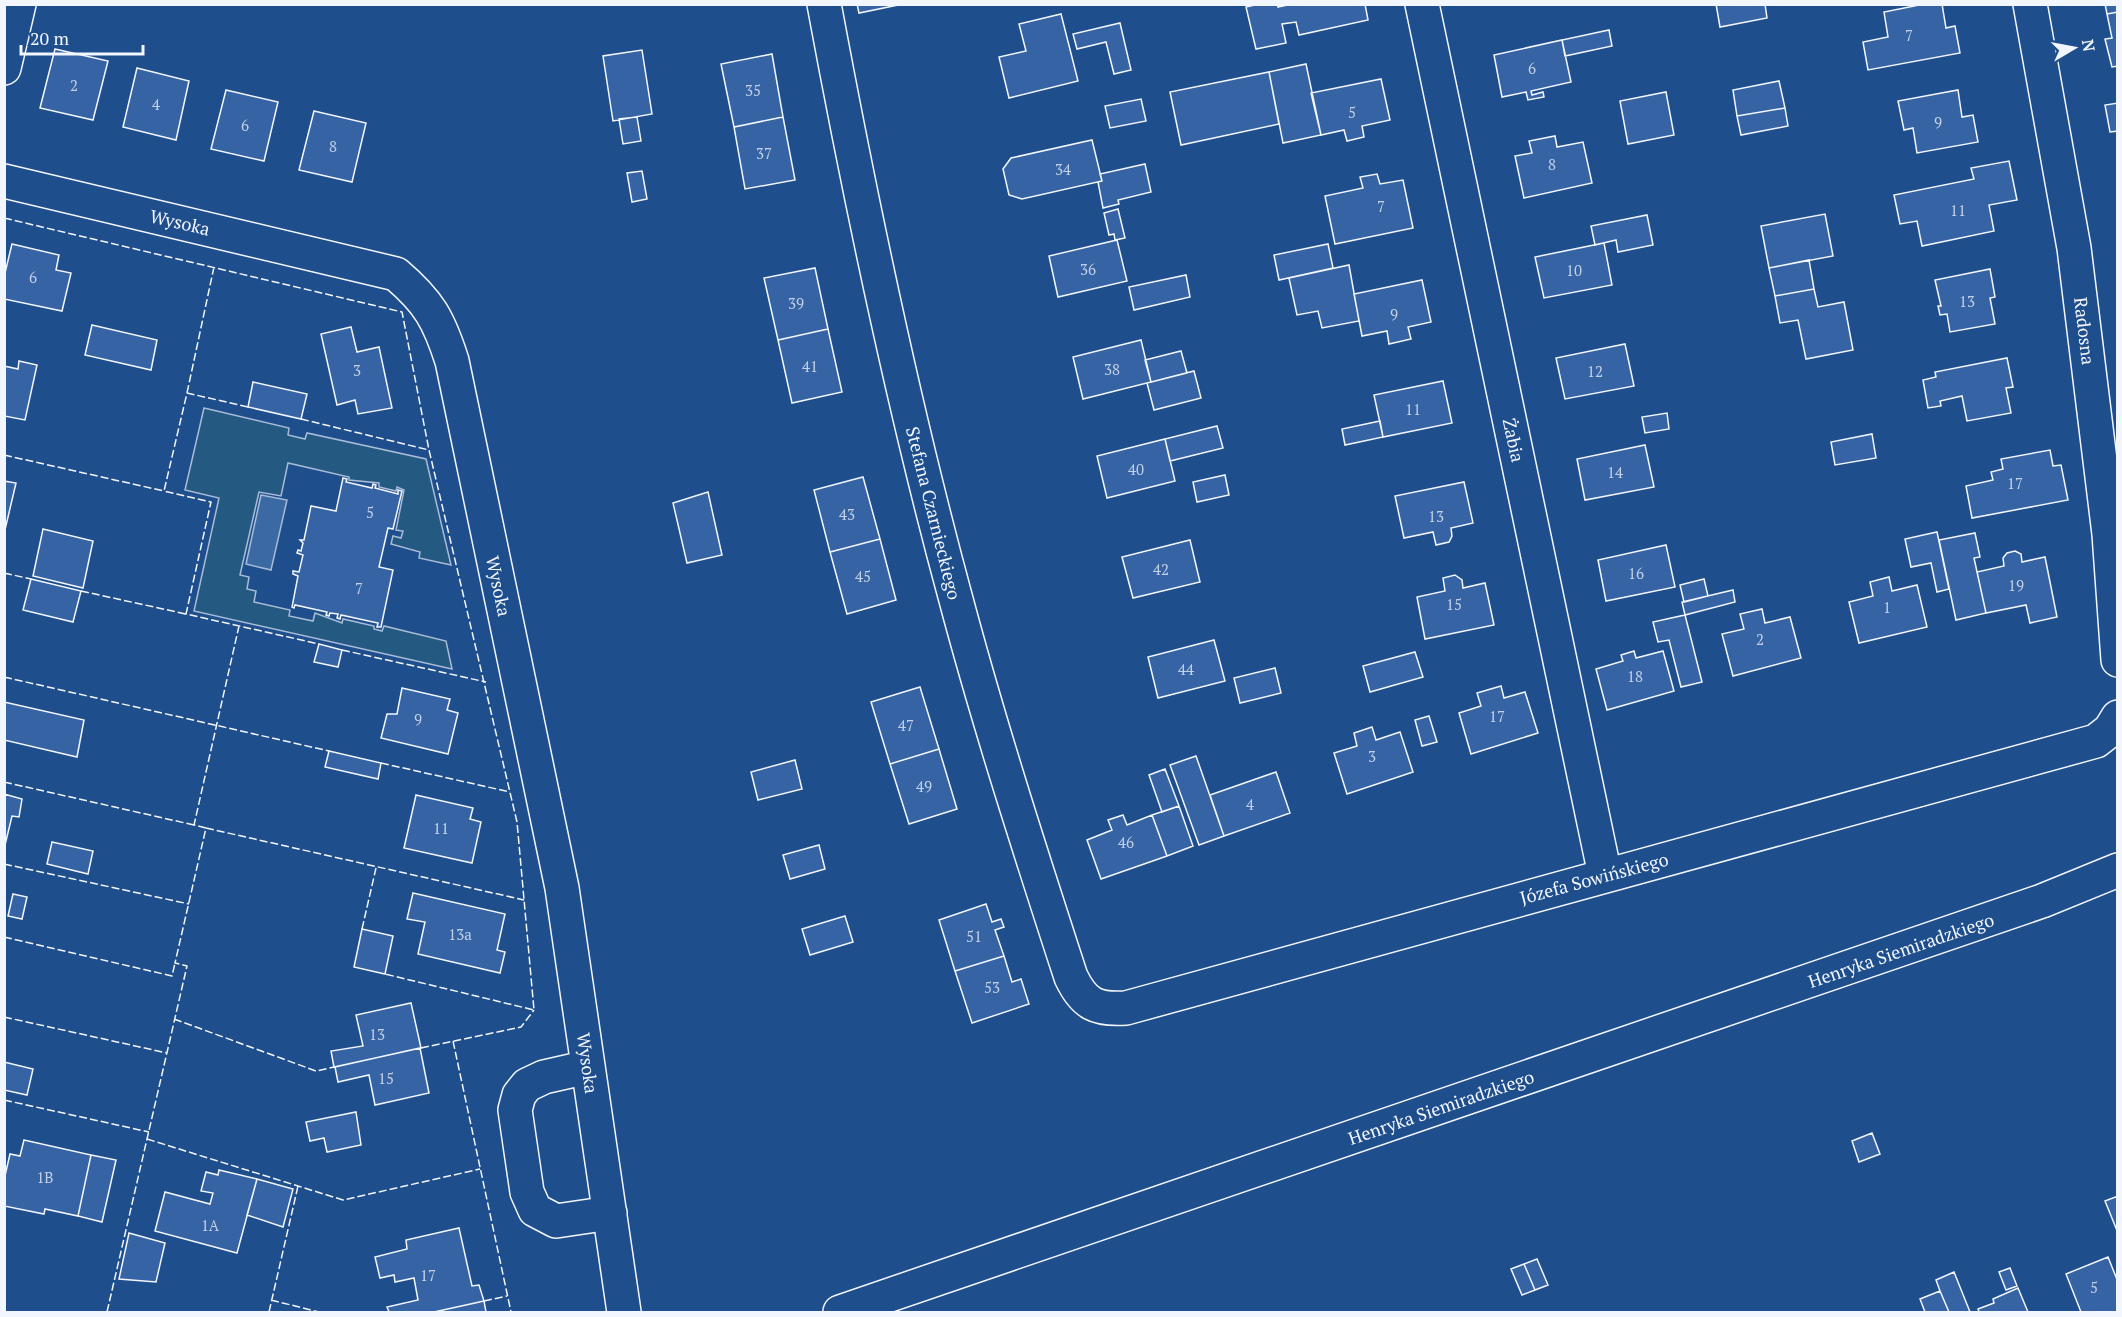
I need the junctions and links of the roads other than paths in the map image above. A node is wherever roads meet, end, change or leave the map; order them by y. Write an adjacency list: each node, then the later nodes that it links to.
1 (19, 4): 5 (street)
2 (824, 4): 13 (street, Stefana Czarnieckiego)
3 (1422, 4): 10 (street, Żabia)
4 (2030, 4): 7 (street, Radosna)
5 (4, 68)
6 (4, 181): 14 (street, Wysoka)
7 (2118, 660)
8 (2118, 717): 10 (street, Józefa Sowińskiego)
9 (2118, 870): 12 (street, Henryka Siemiradzkiego)
10 (1605, 875): 13 (street, Józefa Sowińskiego)
11 (2118, 891): 12 (street, Henryka Siemiradzkiego)
12 (2042, 901): 17 (street, Henryka Siemiradzkiego)
13 (1092, 1004)
14 (588, 1067): 15 (street, Wysoka); 15 (street)
15 (610, 1213): 16 (street, Wysoka)
16 (624, 1312)
17 (840, 1312)

